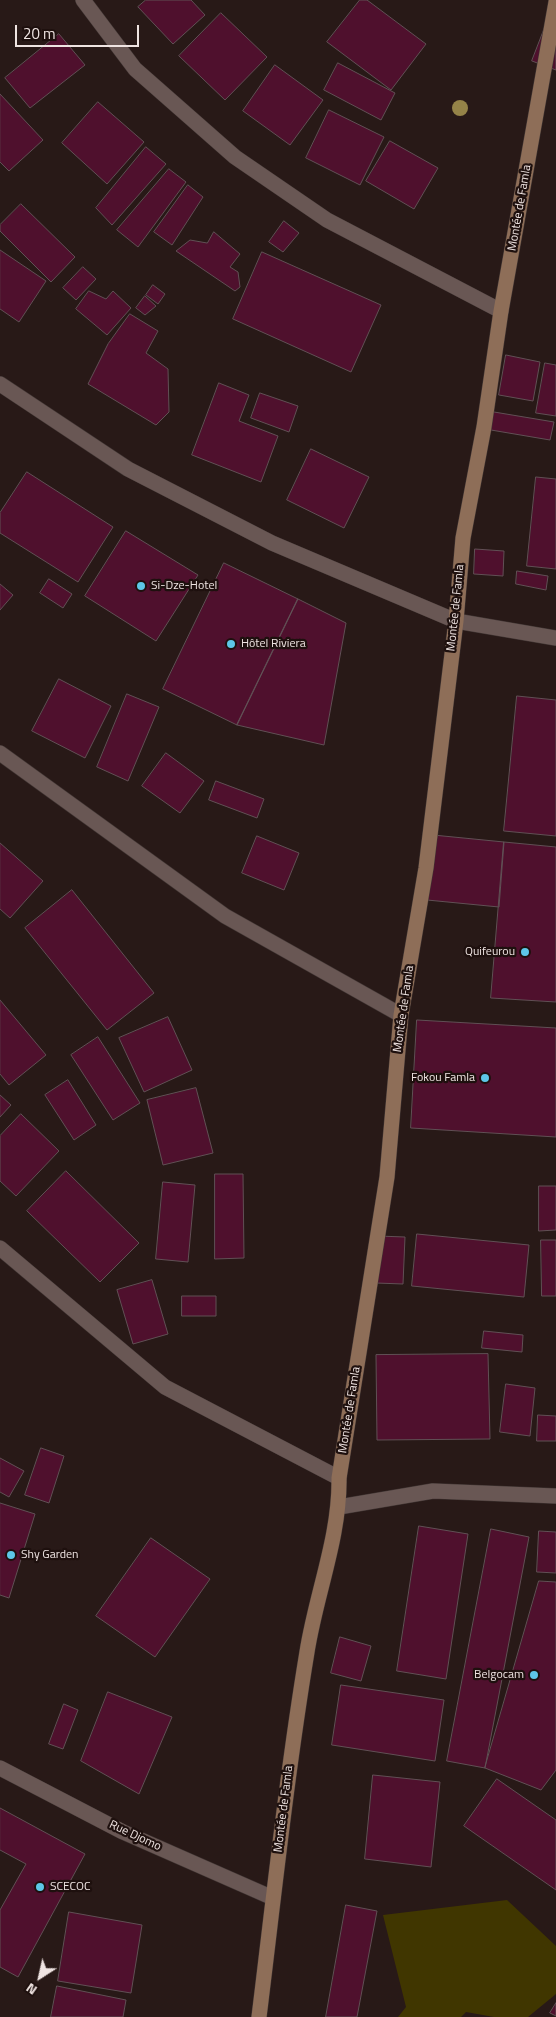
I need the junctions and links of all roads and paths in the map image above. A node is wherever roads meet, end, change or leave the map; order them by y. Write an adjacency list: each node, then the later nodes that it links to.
1 (83, 0): 3 (street)
2 (554, 4): 3 (street, Montée de Famla)
3 (501, 311): 5 (street, Montée de Famla)
4 (0, 384): 5 (street)
5 (456, 621): 6 (street); 8 (street, Montée de Famla)
6 (556, 638)
7 (0, 752): 8 (street)
8 (401, 1015): 10 (street, Montée de Famla)
9 (0, 1248): 10 (street)
10 (339, 1478): 12 (street, Montée de Famla)
11 (556, 1496): 12 (street)
12 (339, 1507): 14 (street, Montée de Famla)
13 (0, 1768): 14 (street, Rue Djomo)
14 (273, 1898): 15 (street, Montée de Famla)
15 (259, 2017)

